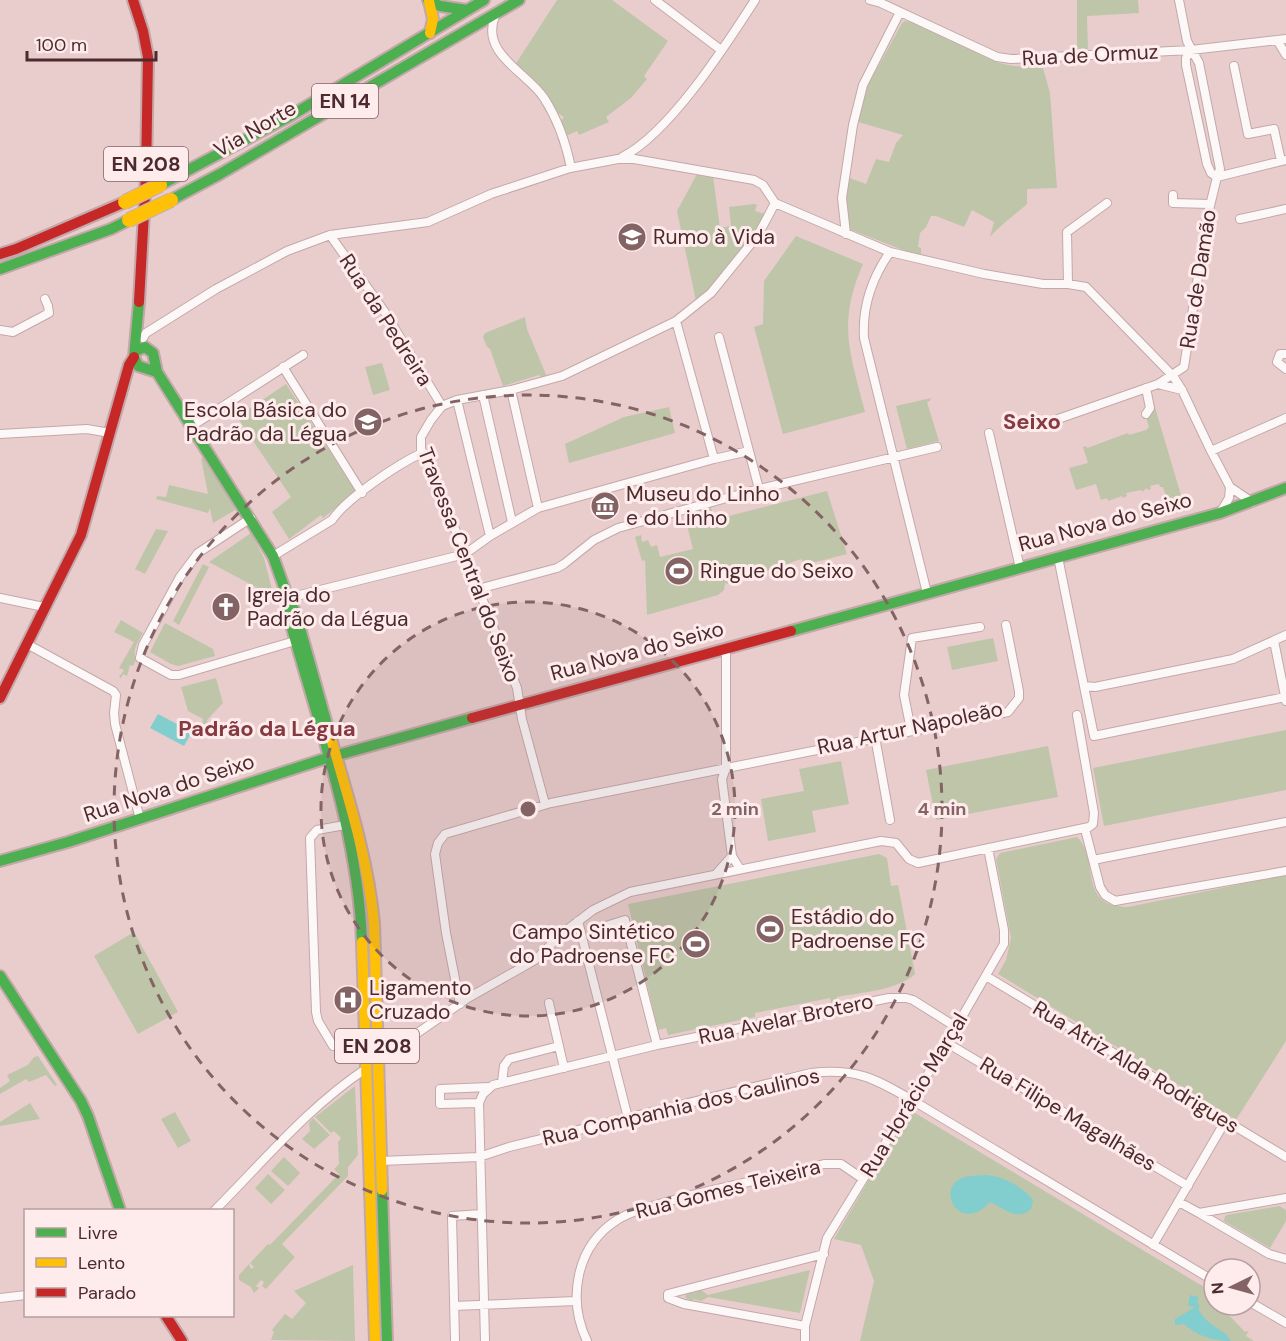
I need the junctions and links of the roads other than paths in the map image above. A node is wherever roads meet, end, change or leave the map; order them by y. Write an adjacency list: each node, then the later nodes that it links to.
1 (133, 0): 42 (main road, EN 208)
2 (429, 0): 9 (main road); 12 (main road)
3 (484, 0): 9 (main road, Via Norte / EN 14)
4 (519, 0): 11 (main road, Via Norte / EN 14)
5 (655, 0): 14 (street)
6 (755, 0): 14 (street)
7 (870, 0): 10 (street, Rua de Ormuz)
8 (1179, 0): 15 (street, Rua de Damão)
9 (467, 10): 12 (main road, Via Norte / EN 14)
10 (900, 12): 15 (street, Rua de Ormuz); 30 (street)
11 (495, 16): 22 (street); 34 (main road, Via Norte / EN 14, bridge)
12 (430, 33): 33 (main road, Via Norte / EN 14, bridge)
13 (1282, 39): 15 (street, Rua de Ormuz); 16 (street)
14 (721, 50): 18 (street)
15 (1191, 50): 23 (street, Rua de Damão); 23 (street, Rua de Damão)
16 (1286, 55)
17 (1234, 66): 20 (street)
18 (642, 146): 19 (street); 21 (street)
19 (618, 159): 21 (street); 22 (street)
20 (1283, 160): 23 (street)
21 (650, 161): 25 (street)
22 (571, 168): 31 (street)
23 (1217, 177): 27 (street, Rua de Damão)
24 (1173, 195): 27 (street)
25 (775, 203): 30 (street); 37 (street)
26 (1107, 203): 35 (street)
27 (1210, 204): 45 (street, Rua de Damão)
28 (1286, 209): 29 (street)
29 (1240, 219)
30 (846, 234): 32 (street)
31 (330, 235): 42 (street); 52 (street, Rua da Pedreira)
32 (890, 252): 35 (street); 64 (street)
33 (0, 254)
34 (0, 269)
35 (1068, 284): 45 (street)
36 (45, 299): 38 (street)
37 (676, 321): 48 (street); 65 (street)
38 (0, 330)
39 (719, 336): 61 (street)
40 (1286, 354): 44 (street)
41 (303, 355): 43 (street)
42 (142, 356): 56 (main road, EN 208); 57 (main road, EN 208)
43 (283, 367): 56 (street); 69 (street)
44 (1286, 369)
45 (1173, 375): 46 (street); 49 (street)
46 (1158, 384): 47 (street); 49 (street)
47 (1146, 388): 53 (street); 55 (street)
48 (510, 390): 50 (street); 71 (street)
49 (1182, 390): 62 (street)
50 (483, 395): 51 (street); 74 (street)
51 (457, 400): 52 (street); 75 (street)
52 (442, 406): 63 (street, Travessa Central do Seixo)
53 (1146, 414)
54 (1286, 418): 62 (street)
55 (1058, 419)
56 (192, 426): 73 (main road, EN 208)
57 (110, 433): 59 (street); 84 (main road, EN 208)
58 (989, 433): 79 (street)
59 (0, 434)
60 (937, 447): 64 (street)
61 (749, 451): 65 (street); 68 (street)
62 (1211, 452): 66 (street)
63 (422, 453): 69 (street); 76 (street, Travessa Central do Seixo)
64 (892, 458): 68 (street); 81 (street)
65 (714, 459): 71 (street)
66 (1230, 487): 70 (street); 72 (street)
67 (1286, 488): 70 (main road, Rua Nova do Seixo)
68 (759, 489): 80 (street)
69 (362, 493): 77 (street)
70 (1252, 502): 72 (main road, Rua Nova do Seixo)
71 (538, 508): 74 (street)
72 (1220, 513): 78 (main road, Rua Nova do Seixo)
73 (250, 518): 77 (main road, EN 208); 89 (street)
74 (512, 522): 75 (street)
75 (490, 536): 76 (street)
76 (465, 554): 80 (street, Travessa Central do Seixo); 83 (street)
77 (273, 556): 83 (main road, EN 208)
78 (1058, 557): 79 (main road, Rua Nova do Seixo); 92 (street)
79 (1020, 568): 81 (main road, Rua Nova do Seixo)
80 (478, 589): 95 (street, Travessa Central do Seixo)
81 (927, 593): 91 (main road, Rua Nova do Seixo)
82 (0, 598): 84 (street)
83 (288, 598): 89 (main road, EN 208); 99 (main road, EN 208)
84 (44, 607): 90 (main road, EN 208)
85 (1006, 626): 97 (street, Rua Artur Napoleão)
86 (980, 627): 97 (street)
87 (1286, 635): 88 (street)
88 (1274, 640): 92 (street); 94 (street)
89 (295, 641): 99 (main road, EN 208)
90 (27, 644): 93 (main road, EN 208); 102 (street)
91 (724, 649): 95 (main road, Rua Nova do Seixo); 100 (street)
92 (1084, 686): 94 (street)
93 (0, 698)
94 (1286, 699)
95 (520, 704): 99 (main road, Rua Nova do Seixo); 101 (street, Travessa Central do Seixo)
96 (1077, 715): 106 (street)
97 (911, 730): 98 (street, Rua Artur Napoleão)
98 (875, 737): 100 (street, Rua Artur Napoleão); 103 (street)
99 (332, 757): 102 (main road, Rua Nova do Seixo); 105 (main road, EN 208); 126 (main road, EN 208)
100 (726, 768): 101 (street, Rua Artur Napoleão); 108 (street)
101 (545, 804): 119 (street, Rua Artur Napoleão)
102 (140, 819): 109 (main road, Rua Nova do Seixo)
103 (890, 820)
104 (1286, 822): 110 (street)
105 (345, 825): 123 (street); 126 (main road, EN 208)
106 (1085, 829): 107 (street); 110 (street)
107 (988, 848): 111 (street); 117 (street, Rua Horácio Marçal)
108 (732, 856): 111 (street); 113 (street)
109 (0, 861)
110 (1093, 861): 112 (street)
111 (740, 869): 113 (street)
112 (1286, 871)
113 (716, 874): 114 (street)
114 (578, 921): 119 (street); 125 (street)
115 (606, 926): 122 (street)
116 (0, 976): 141 (main road)
117 (986, 976): 120 (street, Rua Horácio Marçal); 133 (street, Rua Atriz Alda Rodrigues)
118 (549, 1003): 124 (street)
119 (460, 1004): 126 (street)
120 (956, 1027): 121 (street, Rua Horácio Marçal); 122 (street, Rua Avelar Brotero)
121 (947, 1042): 130 (street, Rua Horácio Marçal); 138 (street, Rua Filipe Magalhães)
122 (657, 1045): 125 (street, Rua Avelar Brotero)
123 (333, 1046)
124 (559, 1046): 127 (street); 128 (street)
125 (611, 1056): 127 (street, Rua Avelar Brotero); 132 (street)
126 (371, 1065): 136 (main road, EN 208); 142 (street); 159 (main road, EN 208)
127 (564, 1068): 128 (street, Rua Avelar Brotero)
128 (502, 1082): 129 (street, Rua Avelar Brotero)
129 (489, 1088): 131 (street); 131 (street)
130 (912, 1100): 132 (street, Rua Companhia dos Caulinos); 137 (street, Rua Horácio Marçal); 145 (street, Rua Companhia dos Caulinos)
131 (479, 1103): 134 (street)
132 (628, 1118): 134 (street, Rua Companhia dos Caulinos)
133 (1226, 1120): 135 (street, Rua Atriz Alda Rodrigues); 138 (street)
134 (479, 1157): 136 (street, Rua Companhia dos Caulinos); 144 (street)
135 (1286, 1157)
136 (381, 1161): 160 (main road, EN 208)
137 (863, 1179): 146 (street, Rua Horácio Marçal); 151 (street, Rua Gomes Teixeira)
138 (1188, 1186): 140 (street)
139 (1286, 1198): 143 (street)
140 (1179, 1202): 143 (street); 145 (street)
141 (120, 1209)
142 (216, 1209)
143 (1199, 1213): 147 (street)
144 (482, 1214): 152 (street); 153 (street)
145 (1153, 1245): 148 (street, Rua Companhia dos Caulinos)
146 (824, 1254): 157 (street, Rua Horácio Marçal); 157 (street)
147 (1286, 1259)
148 (1202, 1274)
149 (24, 1295): 150 (street)
150 (0, 1298)
151 (576, 1301): 152 (street); 163 (street, Rua Gomes Teixeira)
152 (484, 1304): 153 (street); 162 (street)
153 (454, 1305): 161 (street)
154 (1262, 1309): 156 (street)
155 (167, 1317): 158 (main road)
156 (1286, 1323)
157 (805, 1326): 164 (street, Rua Horácio Marçal)
158 (182, 1341)
159 (375, 1341)
160 (387, 1341)
161 (455, 1341)
162 (485, 1341)
163 (587, 1341)
164 (805, 1341)

